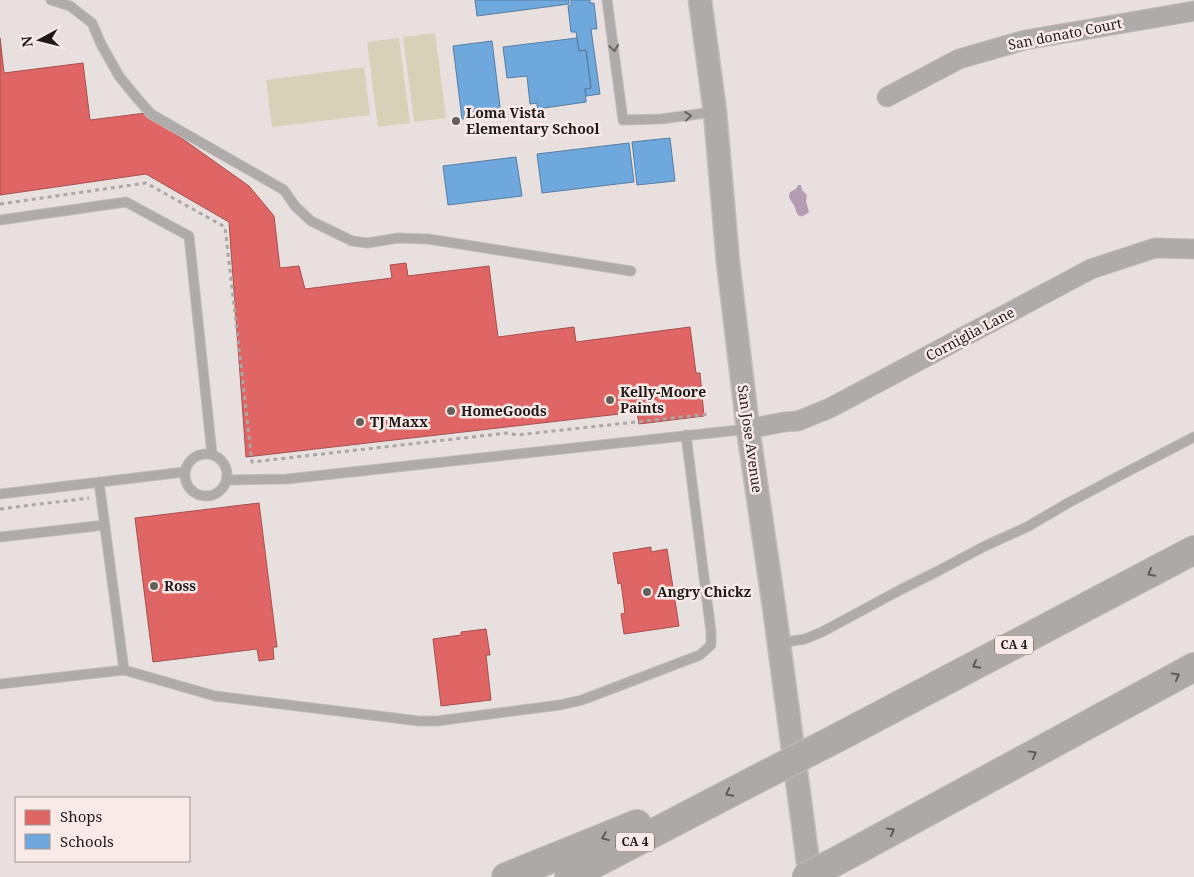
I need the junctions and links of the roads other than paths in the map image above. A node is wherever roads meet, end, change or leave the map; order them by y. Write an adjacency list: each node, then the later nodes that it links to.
1 (51, 0): 9 (lane)
2 (607, 0): 6 (lane, one-way to 6)
3 (700, 0): 6 (street, San Jose Avenue)
4 (1194, 11): 5 (street, San donato Court)
5 (887, 97)
6 (715, 112): 10 (street, San Jose Avenue)
7 (0, 220): 13 (lane)
8 (1194, 249): 10 (street, Corniglia Lane)
9 (631, 271)
10 (748, 429): 11 (lane); 21 (street, San Jose Avenue)
11 (686, 435): 15 (lane); 23 (lane)
12 (1194, 438): 21 (lane)
13 (212, 454): 14 (lane); 15 (lane)
14 (184, 472): 15 (lane); 16 (lane)
15 (227, 480)
16 (99, 482): 17 (lane); 18 (lane)
17 (0, 494)
18 (105, 525): 19 (lane); 23 (lane)
19 (0, 537)
20 (1194, 550): 25 (highway, CA 4 / CA 4, one-way to 25, bridge)
21 (779, 643): 28 (street, San Jose Avenue)
22 (1194, 666): 28 (highway, one-way to 22, bridge)
23 (124, 670): 24 (lane)
24 (0, 684)
25 (701, 808): 26 (highway, one-way to 26); 27 (highway, CA 4)
26 (506, 877)
27 (570, 877)
28 (808, 877)

